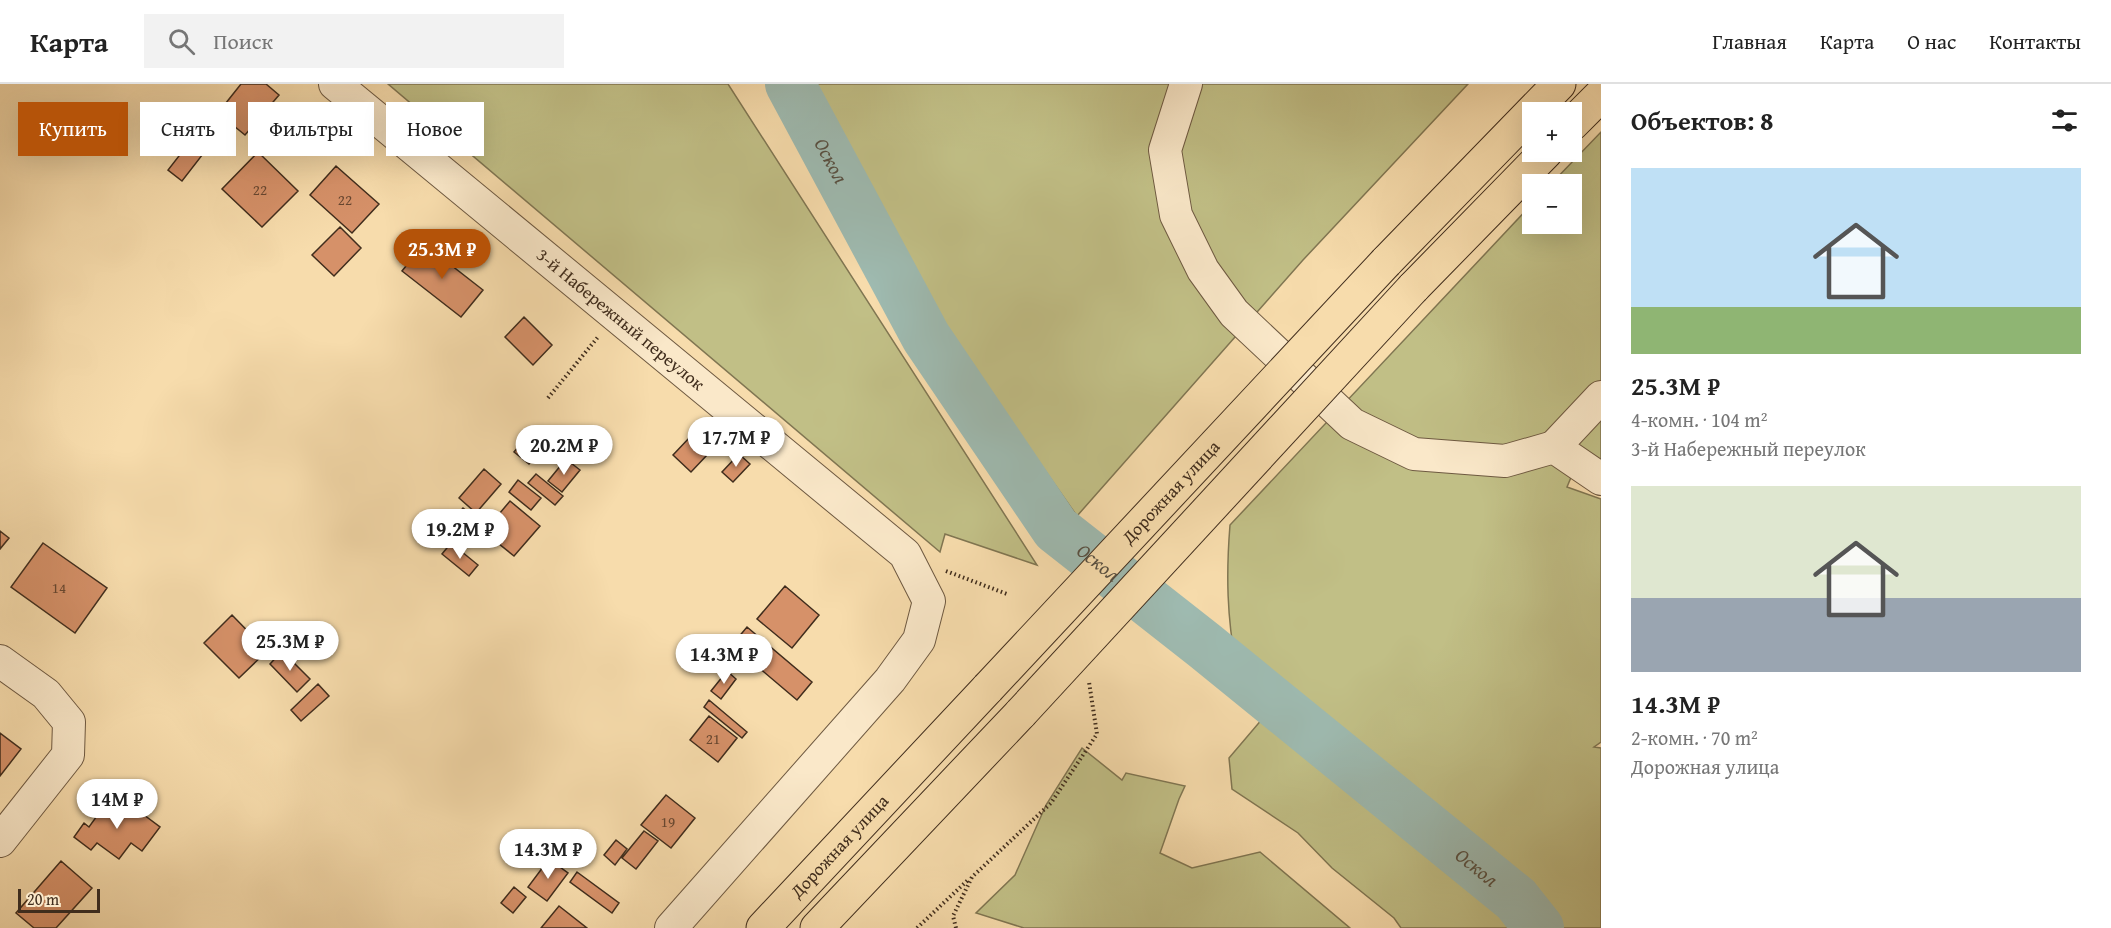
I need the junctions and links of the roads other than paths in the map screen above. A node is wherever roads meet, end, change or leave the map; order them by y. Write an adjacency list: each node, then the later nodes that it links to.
1 (335, 84): 12 (street, 3-й Набережный переулок)
2 (1186, 84): 8 (street)
3 (1559, 84): 13 (main road, Дорожная улица, bridge)
4 (1601, 95): 5 (main road)
5 (1582, 114)
6 (1536, 162): 14 (main road, bridge)
7 (1601, 398): 8 (street)
8 (1554, 447): 9 (street)
9 (1601, 479)
10 (0, 660): 11 (street)
11 (0, 842)
12 (671, 928)
13 (763, 928)
14 (817, 928)

